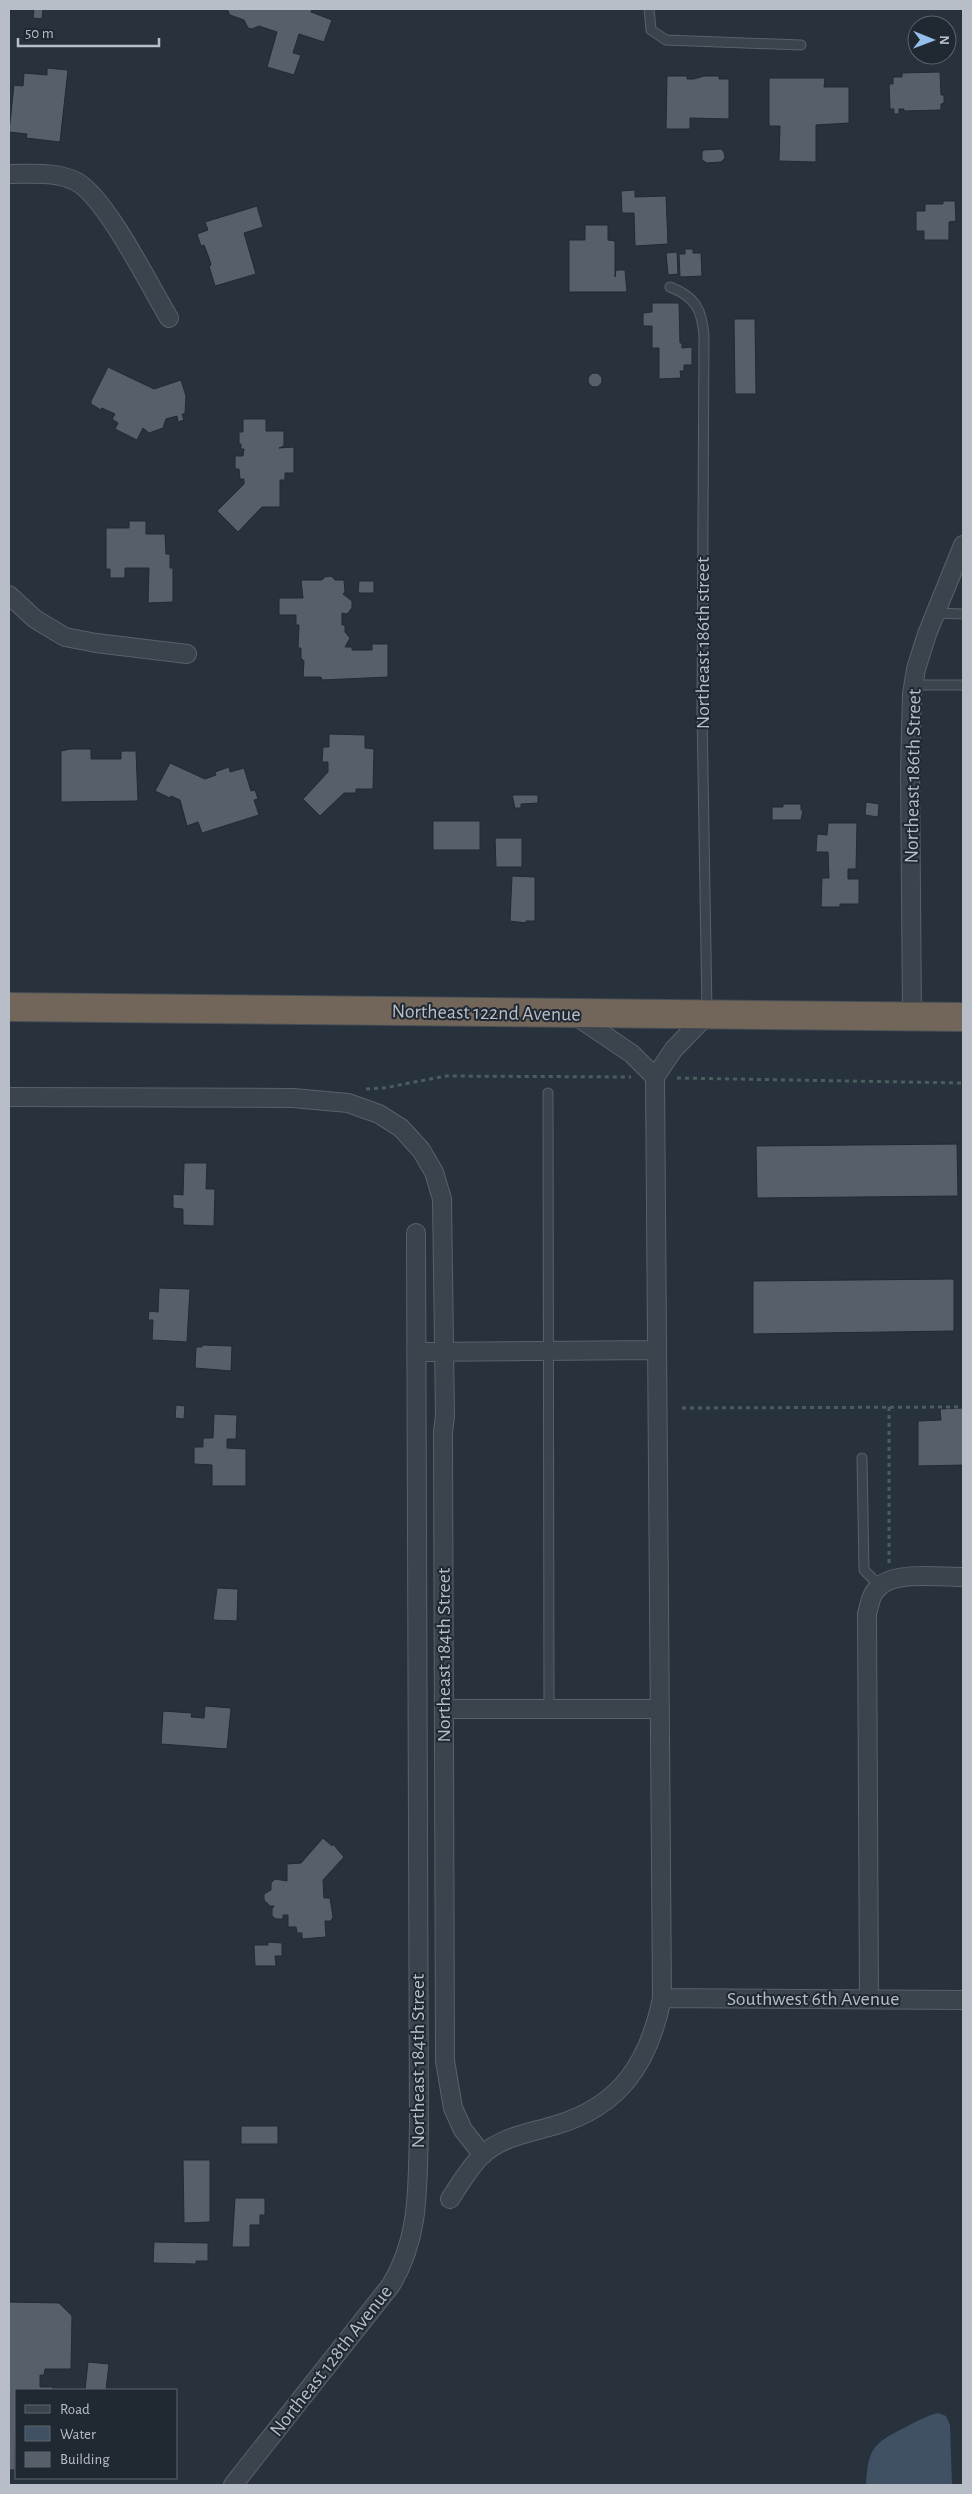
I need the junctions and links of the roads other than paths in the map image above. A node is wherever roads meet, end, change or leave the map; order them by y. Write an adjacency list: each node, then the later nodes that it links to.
1 (649, 9): 2 (lane)
2 (801, 45)
3 (9, 174): 5 (street)
4 (670, 287): 15 (lane, Northeast 186th street)
5 (169, 318)
6 (963, 545): 8 (street, Northeast 186th Street)
7 (9, 595): 10 (street)
8 (936, 612): 9 (lane); 11 (street, Northeast 186th Street)
9 (963, 614)
10 (187, 654)
11 (914, 685): 12 (lane); 16 (street, Northeast 186th Street)
12 (963, 685)
13 (9, 1007): 14 (highway, Northeast 122nd Avenue)
14 (573, 1014): 15 (highway, Northeast 122nd Avenue); 18 (street)
15 (707, 1015): 16 (highway, Northeast 122nd Avenue); 18 (street)
16 (912, 1016): 17 (highway, Northeast 122nd Avenue)
17 (963, 1017)
18 (655, 1078): 22 (street)
19 (548, 1093): 23 (lane)
20 (9, 1097): 25 (street, Northeast 184th Street)
21 (416, 1233): 24 (street, Northeast 184th Street)
22 (657, 1350): 23 (street); 31 (street)
23 (548, 1351): 25 (street); 30 (lane)
24 (416, 1352): 25 (street); 37 (street, Northeast 184th Street)
25 (446, 1352): 29 (street, Northeast 184th Street)
26 (862, 1458): 28 (lane)
27 (963, 1576): 28 (street)
28 (880, 1586): 33 (street)
29 (444, 1710): 30 (street); 35 (street, Northeast 184th Street)
30 (549, 1710): 31 (street)
31 (660, 1710): 32 (street)
32 (662, 1998): 33 (street, Southwest 6th Avenue); 35 (street)
33 (869, 1999): 34 (street, Southwest 6th Avenue)
34 (963, 2000)
35 (482, 2155): 36 (street)
36 (450, 2199)
37 (414, 2228): 38 (street, Northeast 128th Avenue)
38 (233, 2485)

